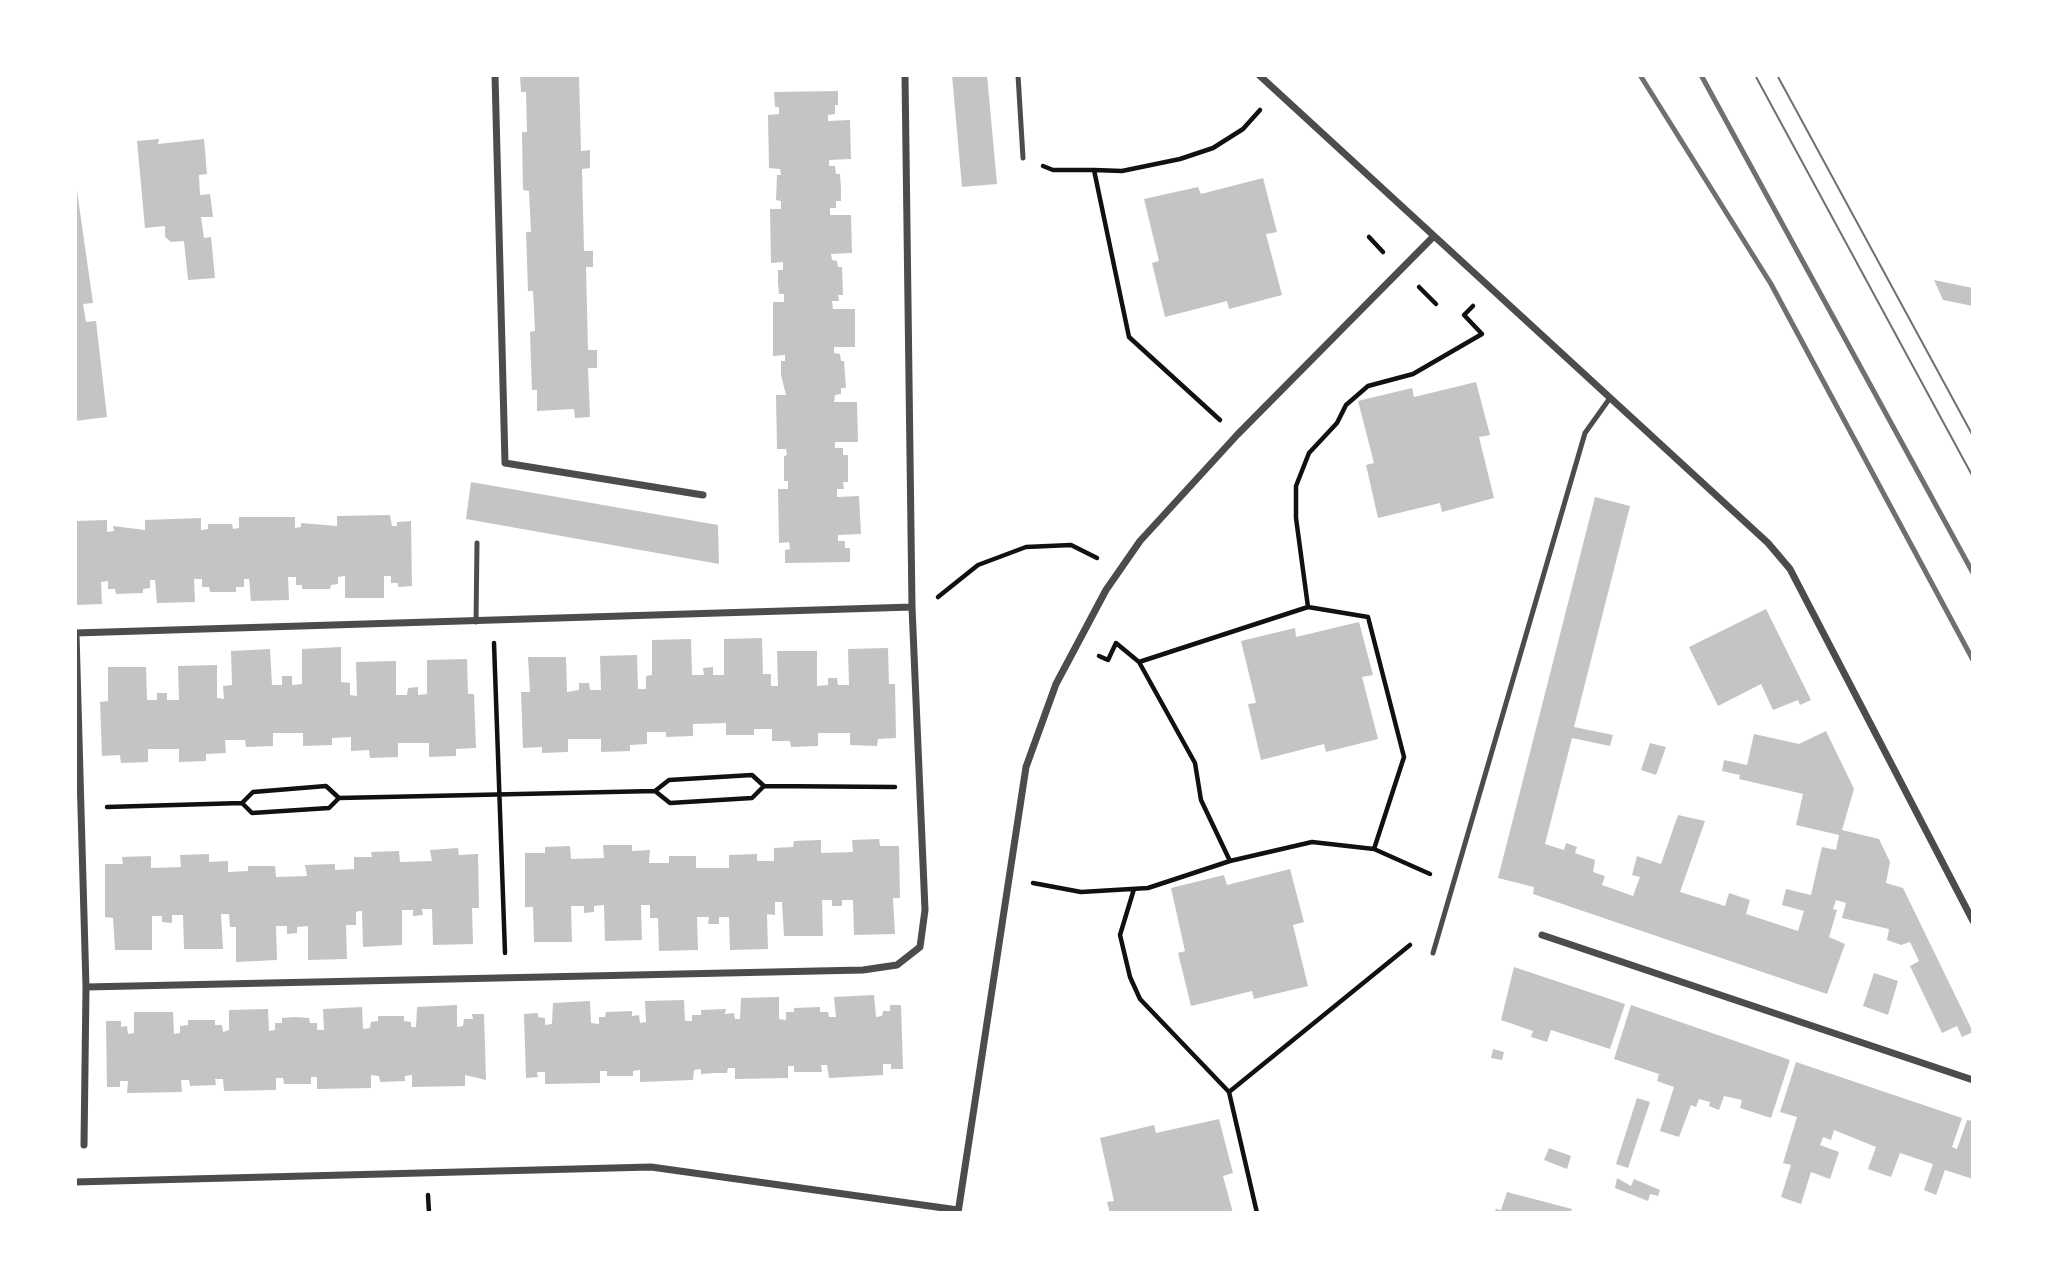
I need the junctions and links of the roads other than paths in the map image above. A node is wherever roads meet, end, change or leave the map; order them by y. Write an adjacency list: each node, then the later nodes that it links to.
1 (495, 75): 8 (street)
2 (905, 75): 10 (street)
3 (1018, 75): 5 (lane)
4 (1259, 75): 6 (street)
5 (1023, 158)
6 (1434, 236): 7 (street); 20 (street)
7 (1610, 398): 13 (street); 15 (lane)
8 (703, 495)
9 (477, 543): 11 (lane)
10 (912, 607): 11 (street); 16 (street)
11 (476, 622): 12 (street)
12 (76, 634): 16 (street)
13 (1973, 921)
14 (1542, 935): 17 (street)
15 (1433, 953)
16 (86, 986): 18 (street)
17 (1973, 1080)
18 (84, 1145)
19 (75, 1182): 20 (street)
20 (958, 1211)

